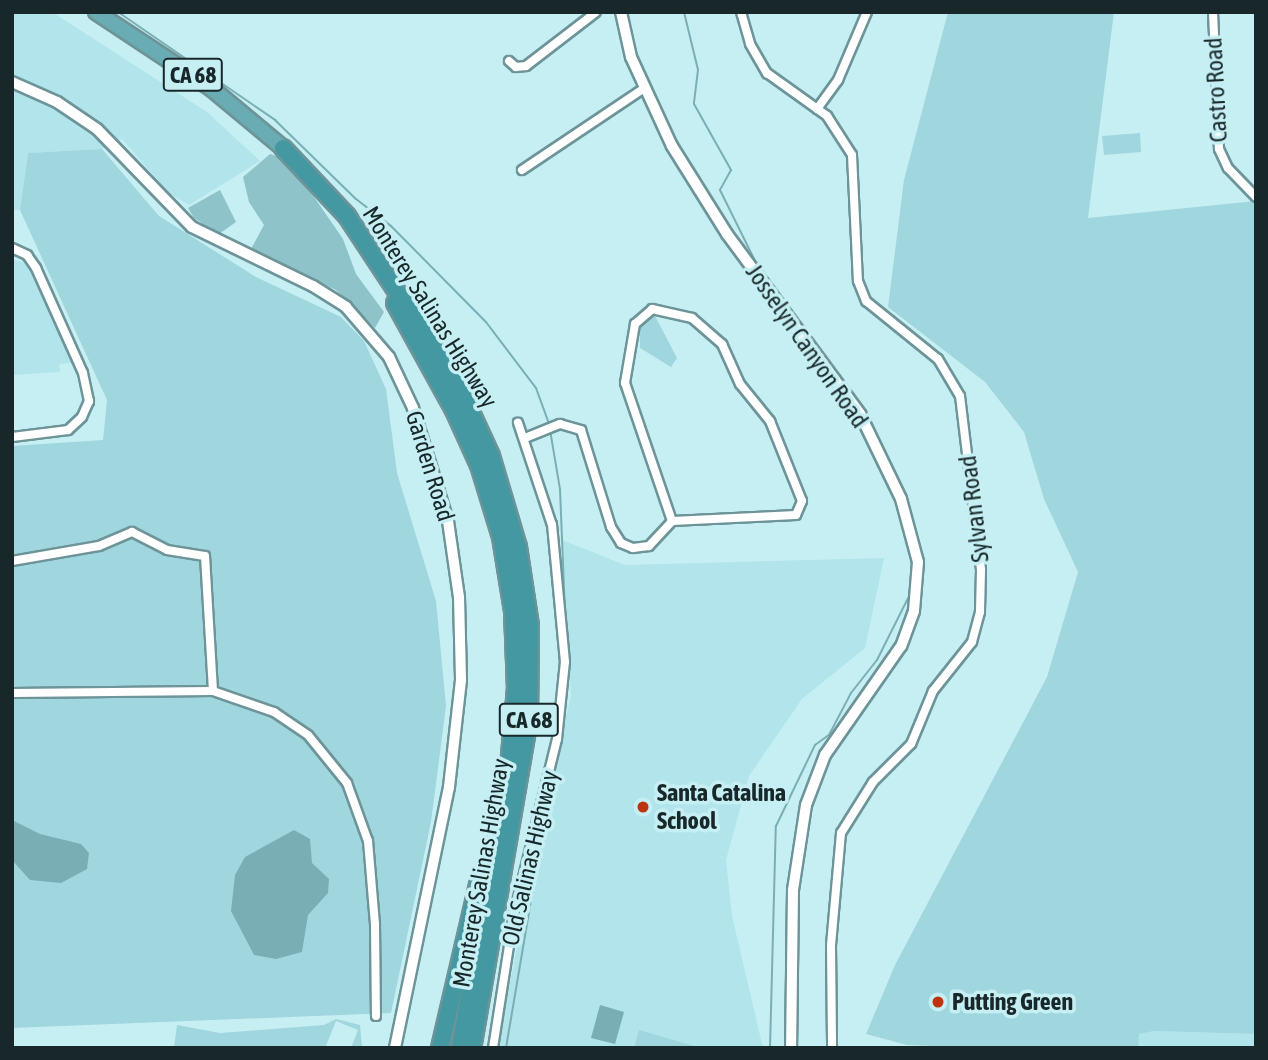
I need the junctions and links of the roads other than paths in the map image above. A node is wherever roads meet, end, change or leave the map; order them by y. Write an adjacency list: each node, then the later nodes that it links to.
1 (96, 12): 11 (highway, Monterey Salinas Highway / CA 68)
2 (596, 12): 7 (street)
3 (621, 12): 9 (street, Josselyn Canyon Road)
4 (741, 12): 10 (street, Sylvan Road)
5 (867, 12): 10 (street)
6 (1213, 12): 13 (street, Castro Road)
7 (509, 61)
8 (12, 82): 24 (street, Garden Road)
9 (643, 89): 12 (street); 29 (street, Josselyn Canyon Road)
10 (817, 109): 30 (street, Sylvan Road)
11 (283, 148): 22 (highway, Monterey Salinas Highway / CA 68); 27 (highway, Monterey Salinas Highway / CA 68)
12 (522, 170)
13 (1256, 197)
14 (12, 248): 16 (street)
15 (518, 423): 17 (street, Old Salinas Highway)
16 (12, 437)
17 (526, 438): 18 (street); 28 (street, Old Salinas Highway)
18 (673, 521): 18 (street)
19 (12, 561): 20 (street)
20 (213, 691): 21 (street); 23 (street)
21 (12, 693)
22 (511, 751): 25 (highway); 26 (highway, CA 68)
23 (376, 1016)
24 (395, 1048)
25 (442, 1048)
26 (460, 1048)
27 (472, 1048)
28 (493, 1048)
29 (791, 1048)
30 (832, 1048)

